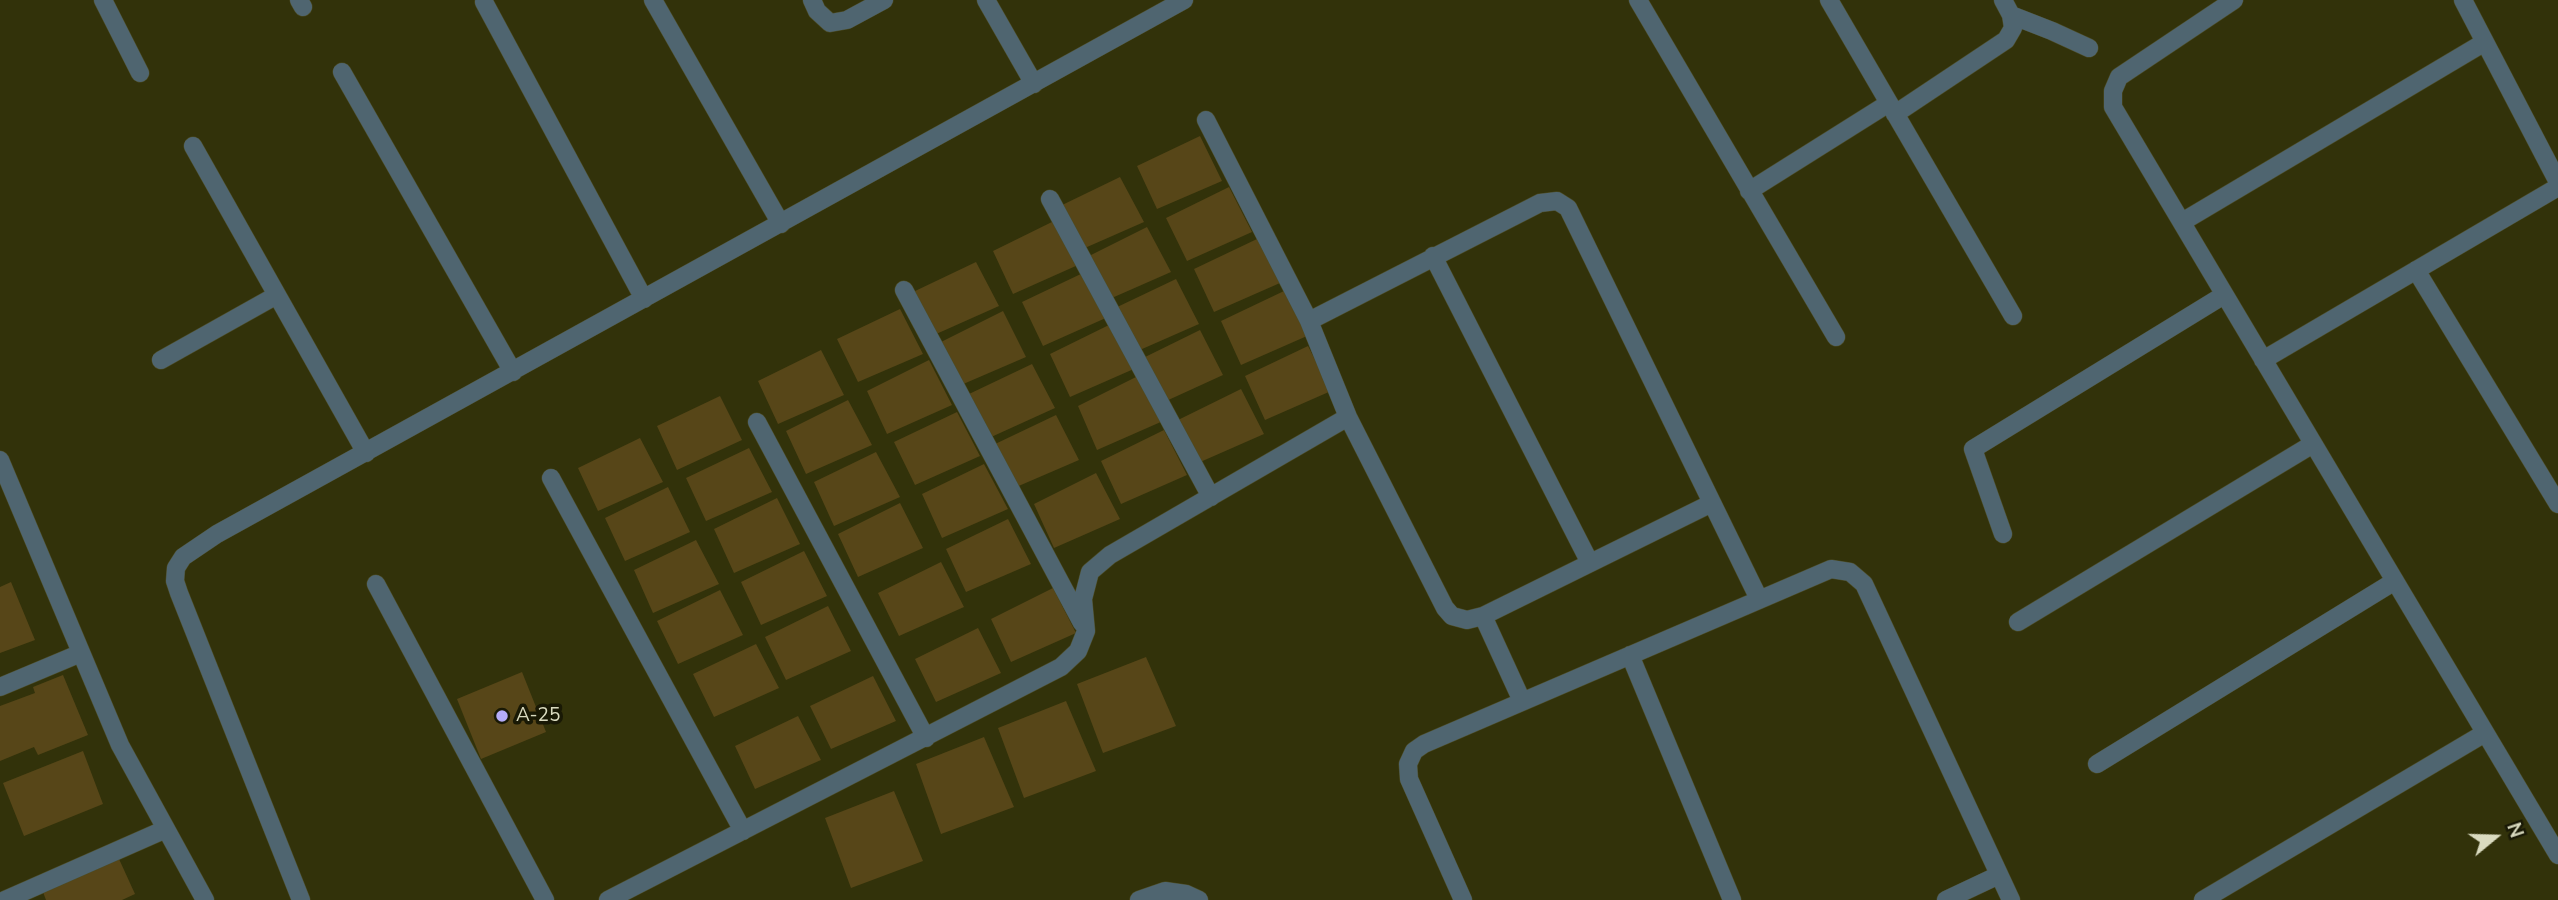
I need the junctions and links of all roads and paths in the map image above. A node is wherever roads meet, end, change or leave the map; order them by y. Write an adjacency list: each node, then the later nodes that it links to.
1 (103, 0): 16 (street)
2 (653, 0): 25 (street)
3 (812, 0): 4 (street)
4 (884, 0)
5 (986, 0): 17 (street)
6 (1184, 0): 17 (street)
7 (1638, 0): 22 (street)
8 (1829, 0): 18 (street)
9 (2234, 0): 24 (street)
10 (2463, 0): 13 (street)
11 (484, 2): 31 (street)
12 (2007, 8): 14 (street); 18 (street)
13 (2485, 42): 21 (street); 24 (street)
14 (2089, 48)
15 (342, 72): 37 (street)
16 (140, 73)
17 (1034, 84): 25 (street)
18 (1892, 109): 22 (street); 32 (street)
19 (1206, 120): 33 (street)
20 (193, 146): 29 (street)
21 (2558, 184): 27 (street)
22 (1749, 191): 34 (street)
23 (1050, 199): 45 (street)
24 (2182, 222): 30 (street)
25 (781, 223): 31 (street)
26 (1433, 256): 33 (street); 46 (street); 49 (street)
27 (2416, 270): 36 (street); 47 (street)
28 (904, 290): 55 (street)
29 (277, 295): 35 (street); 41 (street)
30 (2224, 295): 36 (street); 48 (street)
31 (644, 299): 37 (street)
32 (2013, 316)
33 (1309, 321): 38 (street)
34 (1836, 337)
35 (161, 360)
36 (2263, 360): 40 (street)
37 (513, 372): 41 (street)
38 (1348, 417): 45 (street); 53 (street)
39 (757, 422): 61 (street)
40 (2313, 444): 50 (street); 54 (street)
41 (366, 453): 69 (street)
42 (0, 460): 44 (street)
43 (551, 478): 64 (street)
44 (5, 486): 56 (street)
45 (1210, 497): 55 (street)
46 (1712, 503): 49 (street); 52 (street)
47 (2558, 504)
48 (2003, 534)
49 (1590, 563): 53 (street)
50 (2395, 581): 60 (street); 62 (street)
51 (376, 584): 70 (street)
52 (1759, 599): 57 (street); 66 (street)
53 (1483, 616): 59 (street)
54 (2018, 622)
55 (1086, 631): 61 (street)
56 (81, 653): 58 (street); 63 (street)
57 (1630, 655): 59 (street); 75 (street)
58 (0, 687)
59 (1522, 701): 74 (street)
60 (2485, 733): 65 (street); 78 (street)
61 (926, 738): 64 (street)
62 (2097, 764)
63 (166, 829): 67 (street); 68 (street)
64 (743, 831): 71 (street)
65 (2558, 855)
66 (1999, 875): 76 (street); 77 (street)
67 (5, 900)
68 (205, 900)
69 (301, 900)
70 (545, 900)
71 (608, 900)
72 (1139, 900): 73 (street)
73 (1199, 900)
74 (1463, 900)
75 (1732, 900)
76 (1946, 900)
77 (2011, 900)
78 (2203, 900)

